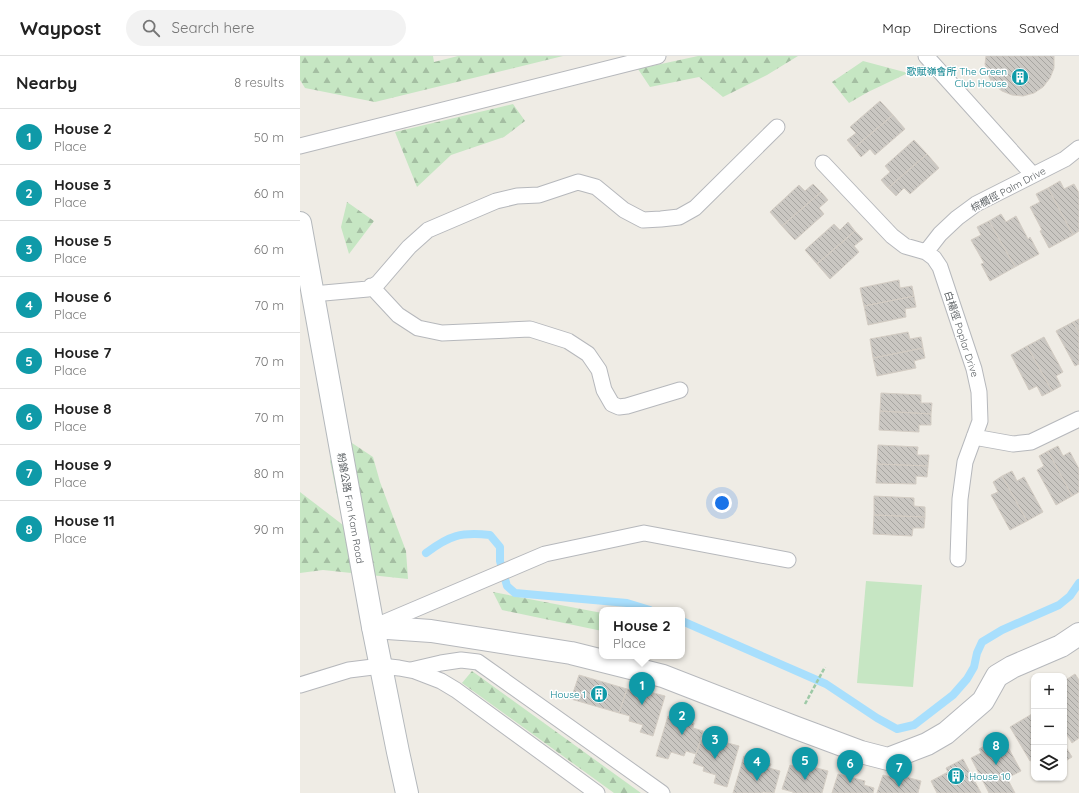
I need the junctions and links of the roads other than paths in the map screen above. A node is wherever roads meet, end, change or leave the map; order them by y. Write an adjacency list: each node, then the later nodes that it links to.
1 (658, 56): 4 (lane)
2 (926, 56): 7 (lane)
3 (777, 127): 10 (lane)
4 (300, 146)
5 (1079, 148): 7 (lane, 棕櫚徑 Palm Drive)
6 (823, 163): 9 (lane)
7 (1033, 175): 9 (lane, 棕櫚徑 Palm Drive)
8 (300, 223): 11 (street, 粉錦公路 Fan Kam Road)
9 (926, 252): 14 (lane, 白楊徑 Poplar Drive)
10 (371, 286): 11 (lane); 12 (lane)
11 (313, 294): 17 (street, 粉錦公路 Fan Kam Road)
12 (680, 390)
13 (1079, 418): 14 (lane)
14 (974, 437): 15 (lane, 白楊徑 Poplar Drive)
15 (958, 559)
16 (788, 560): 17 (lane)
17 (373, 627): 18 (street); 19 (street, 粉錦公路 Fan Kam Road)
18 (1079, 634)
19 (380, 666): 20 (lane); 21 (lane); 22 (street, 粉錦公路 Fan Kam Road)
20 (410, 671): 23 (lane); 24 (lane)
21 (300, 685)
22 (407, 793)
23 (597, 793)
24 (662, 793)

